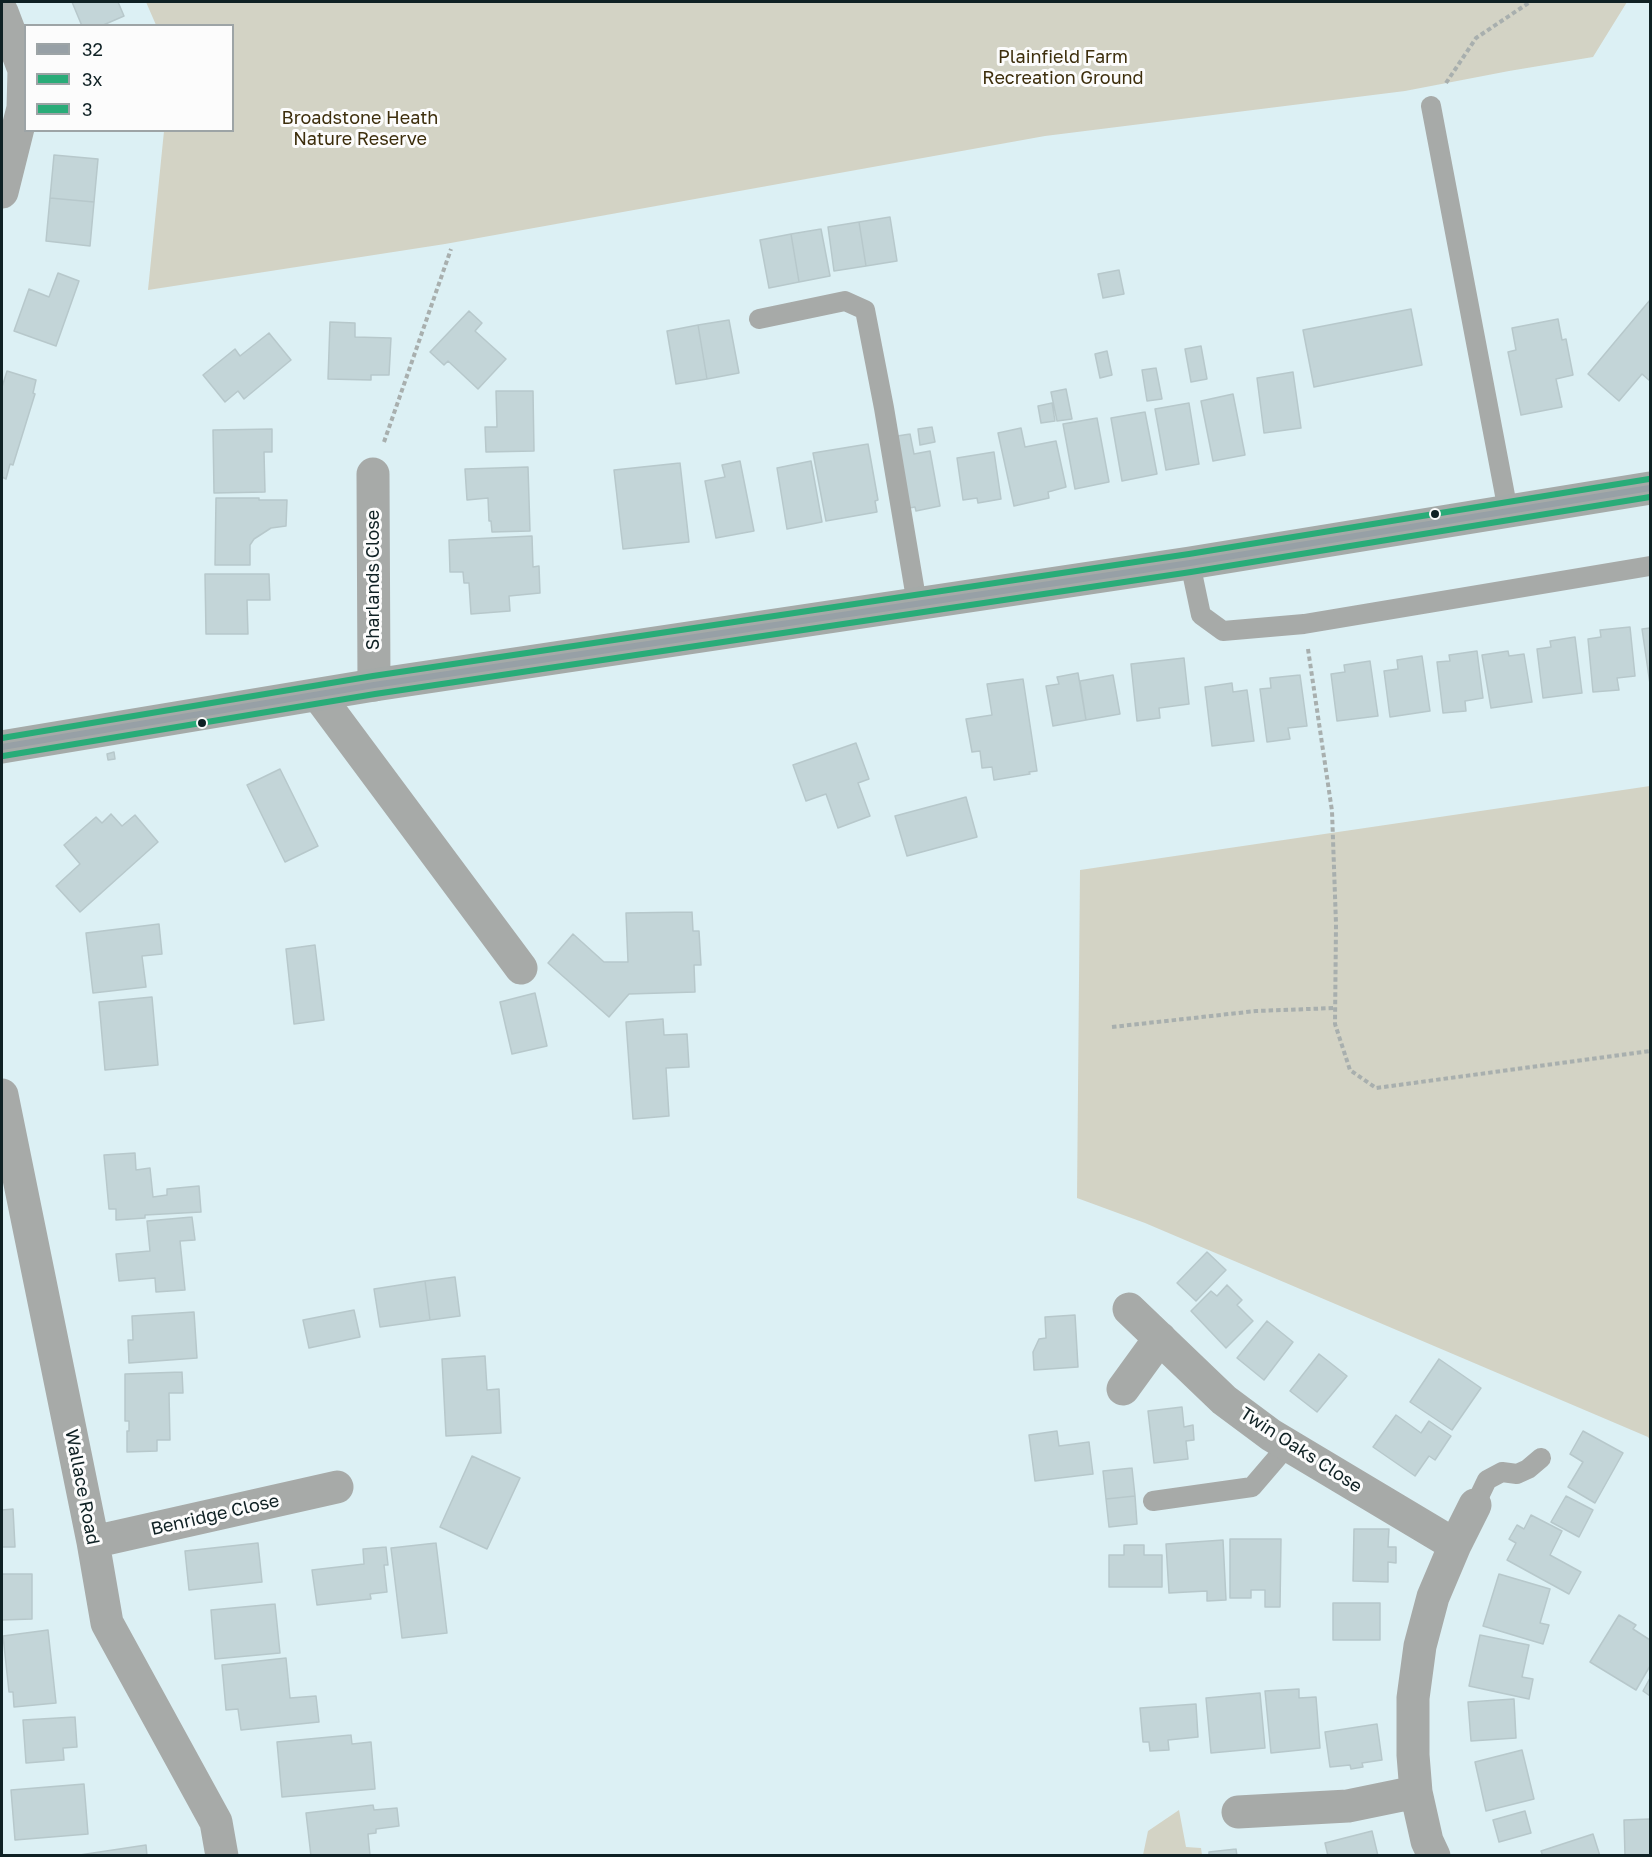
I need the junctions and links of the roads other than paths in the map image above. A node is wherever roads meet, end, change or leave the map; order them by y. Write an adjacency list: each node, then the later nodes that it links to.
1 (2, 12): 3 (street)
2 (1431, 106): 7 (lane)
3 (2, 192)
4 (759, 319): 10 (lane)
5 (373, 474): 11 (street, Sharlands Close)
6 (1650, 488): 7 (main road)
7 (1508, 511): 8 (main road)
8 (1190, 563): 9 (lane); 10 (main road)
9 (1650, 566)
10 (917, 604): 11 (main road)
11 (374, 685): 12 (main road)
12 (318, 695): 13 (main road); 14 (street)
13 (2, 747)
14 (521, 968)
15 (2, 1095): 24 (street, Wallace Road)
16 (1129, 1309): 17 (street, Twin Oaks Close)
17 (1160, 1338): 18 (street); 19 (street, Twin Oaks Close)
18 (1123, 1389)
19 (1288, 1445): 22 (lane); 25 (street, Twin Oaks Close)
20 (1541, 1458): 23 (lane)
21 (337, 1487): 24 (street, Benridge Close)
22 (1153, 1501)
23 (1475, 1505): 25 (street)
24 (93, 1542): 28 (street, Wallace Road)
25 (1455, 1545): 26 (street)
26 (1416, 1792): 27 (street); 29 (street)
27 (1238, 1812)
28 (222, 1856)
29 (1434, 1856)

